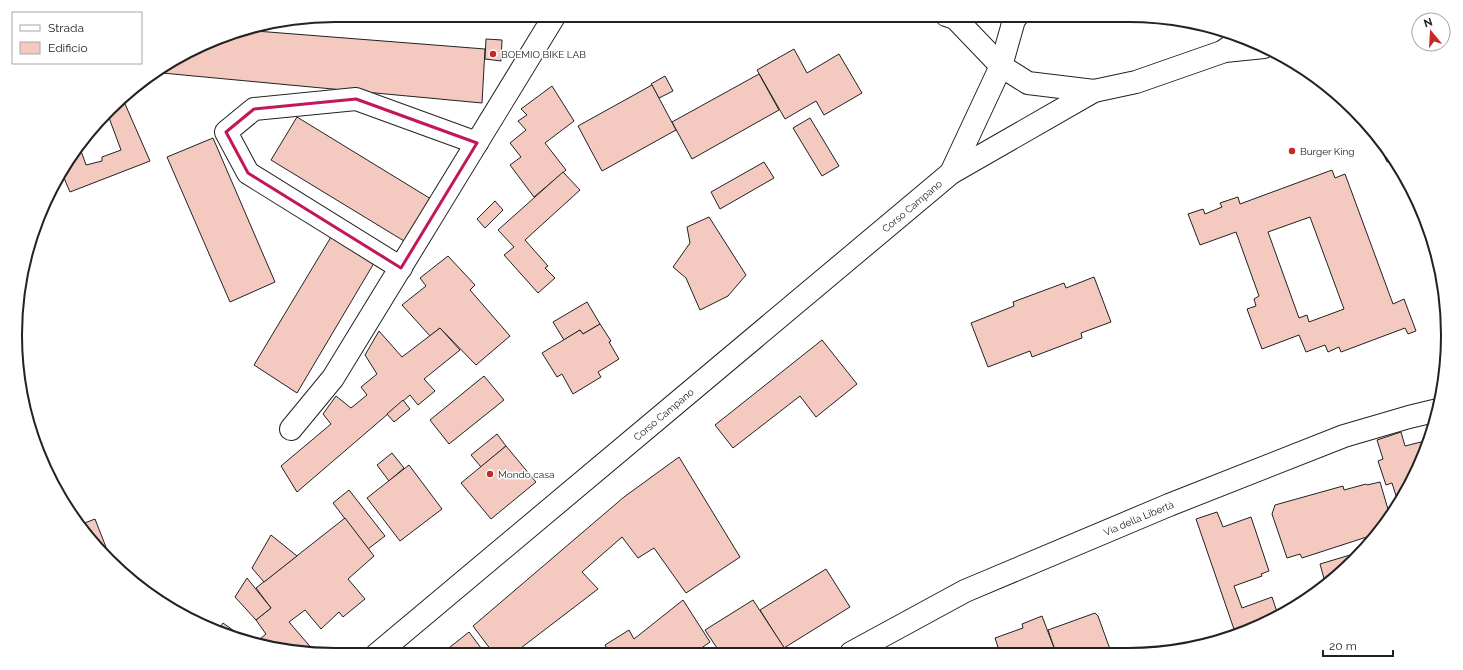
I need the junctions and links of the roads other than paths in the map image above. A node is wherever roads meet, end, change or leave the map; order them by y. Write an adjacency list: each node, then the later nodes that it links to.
1 (551, 22): 9 (street)
2 (960, 22): 7 (street)
3 (1013, 22): 7 (street)
4 (1237, 42): 6 (street)
5 (1253, 48): 6 (street)
6 (1222, 52): 8 (street)
7 (1001, 66): 8 (street); 10 (street)
8 (1094, 91): 10 (street)
9 (477, 143): 11 (street); 11 (street)
10 (951, 173): 14 (street, Corso Campano)
11 (401, 268): 13 (street)
12 (1431, 412): 15 (street, Via della Libertà)
13 (291, 429)
14 (384, 648)
15 (860, 648)

